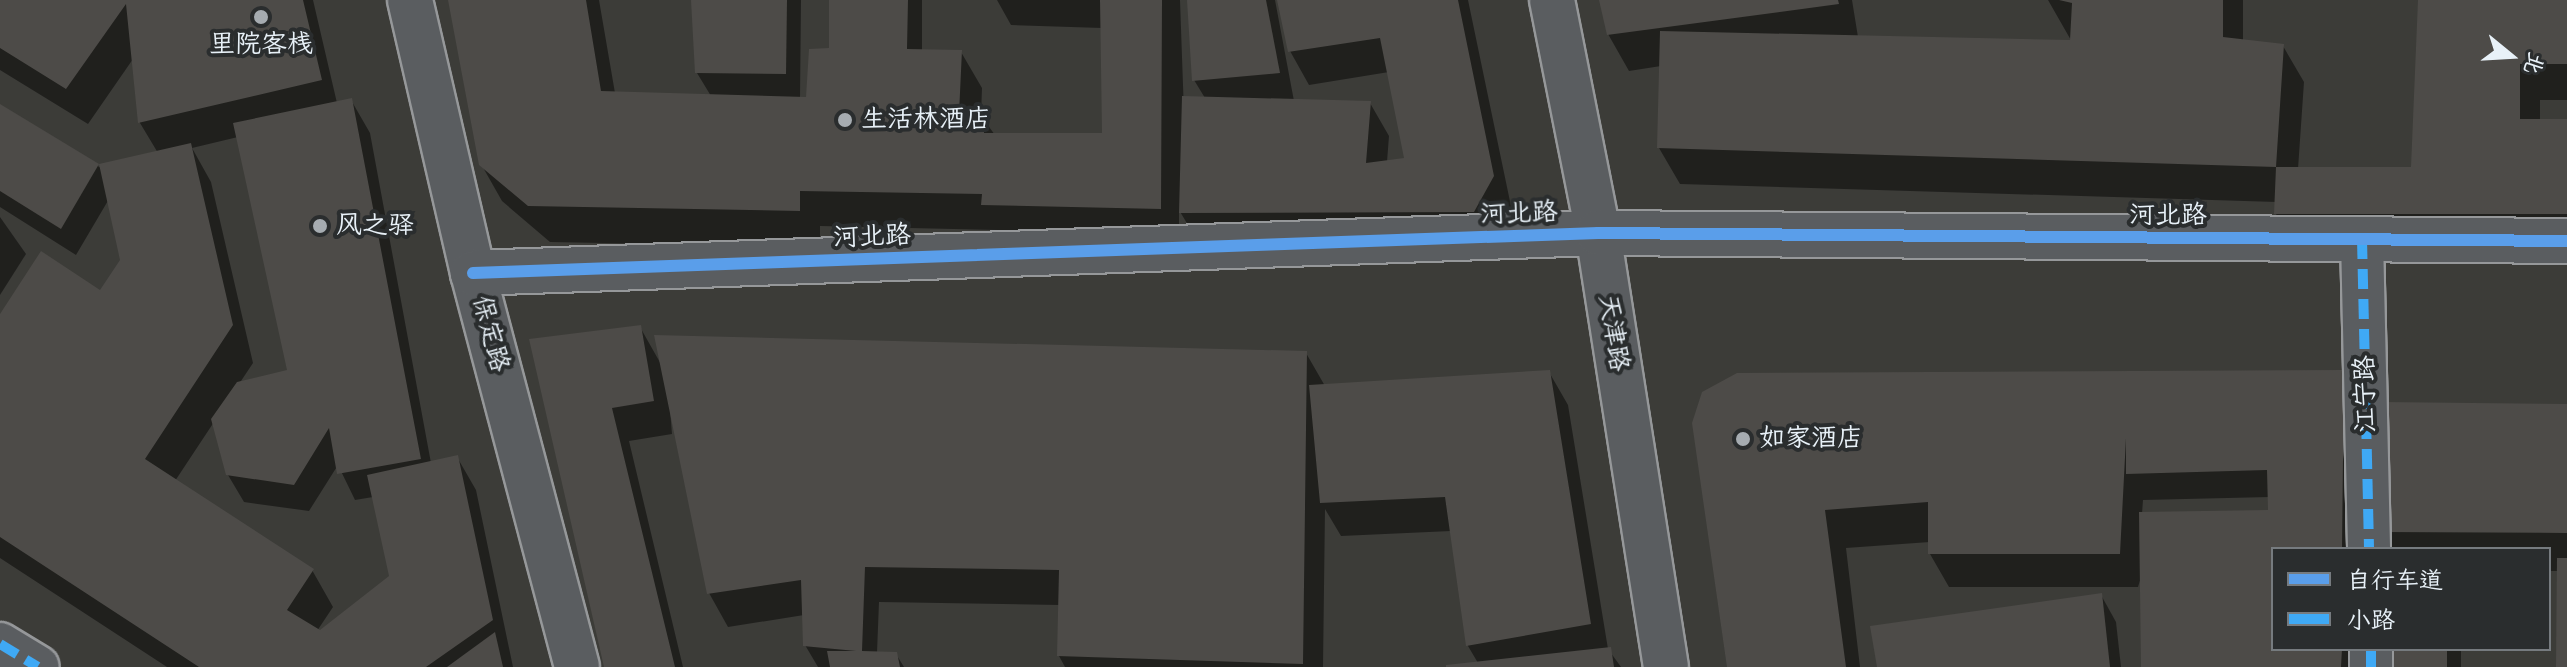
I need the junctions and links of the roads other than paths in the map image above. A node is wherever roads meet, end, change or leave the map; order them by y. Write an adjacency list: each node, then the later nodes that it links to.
1 (410, 0): 6 (street, 保定路)
2 (1552, 0): 3 (street, 天津路)
3 (1598, 233): 4 (street, 河北路); 6 (street, 河北路); 11 (street, 天津路)
4 (2362, 239): 5 (street, 河北路); 7 (street, 江宁路)
5 (2567, 241)
6 (473, 273): 10 (street, 保定路)
7 (2369, 547)
8 (0, 644): 9 (street)
9 (38, 667)
10 (577, 667)
11 (1666, 667)

